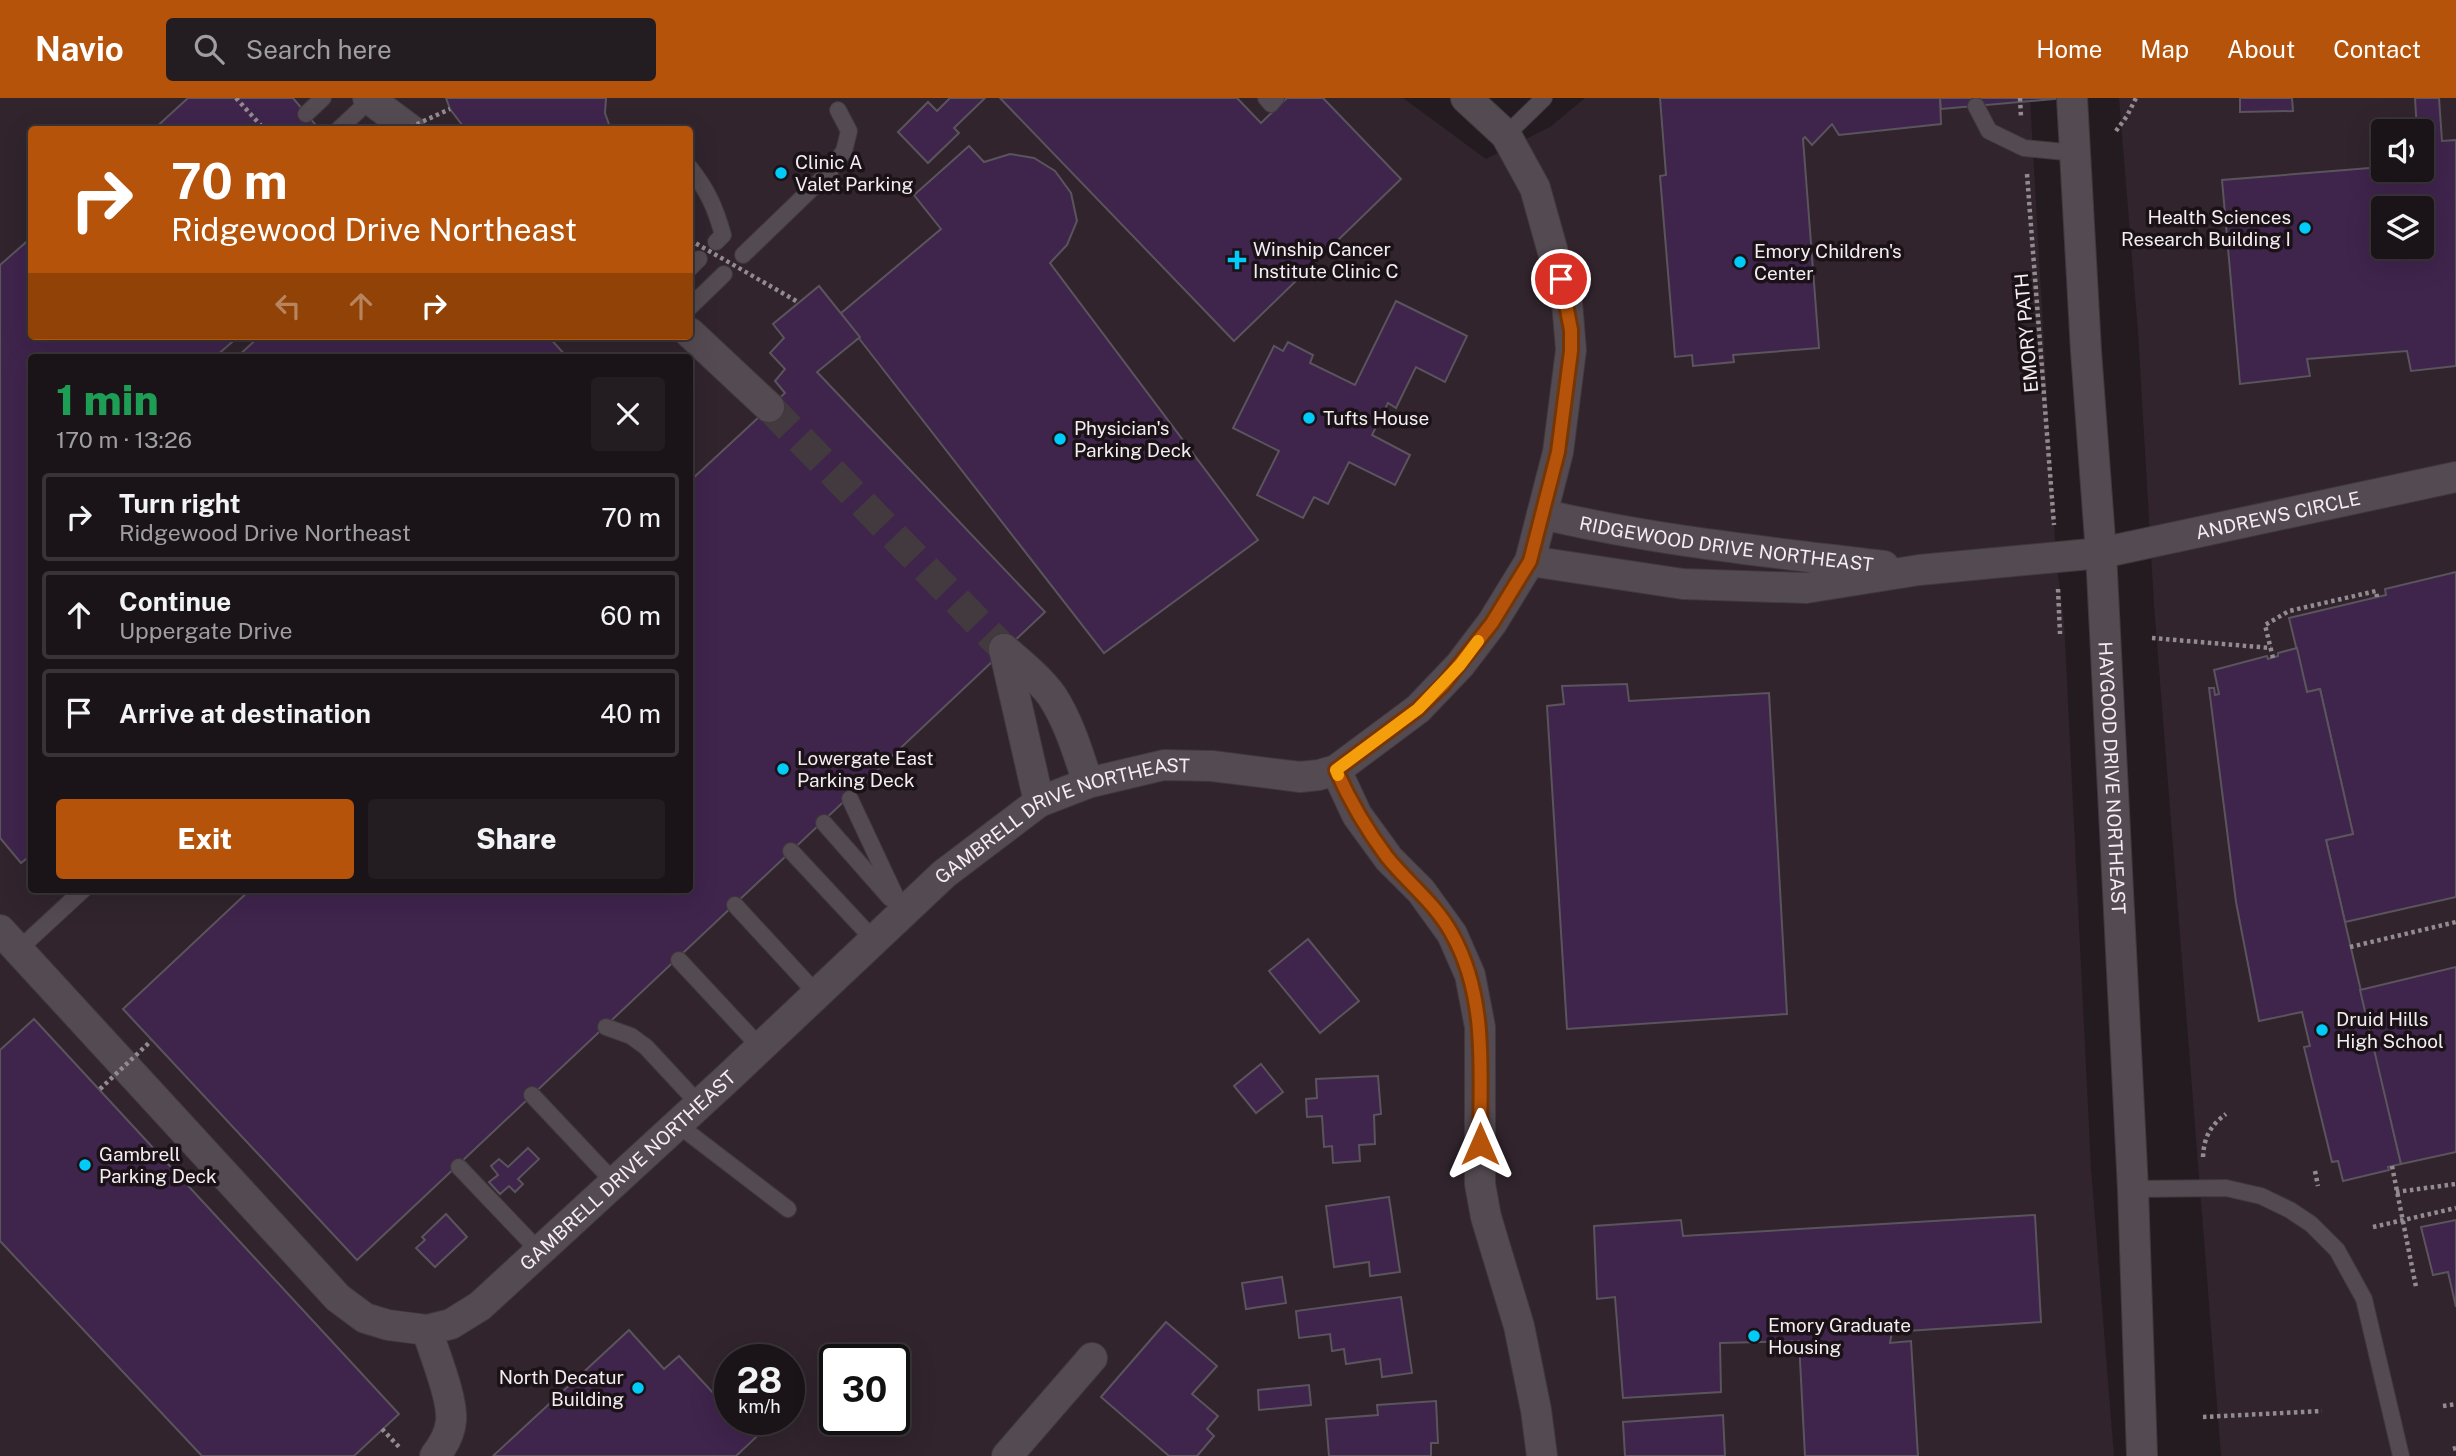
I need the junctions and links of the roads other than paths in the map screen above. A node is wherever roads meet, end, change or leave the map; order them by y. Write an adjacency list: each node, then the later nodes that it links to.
1 (323, 98): 10 (lane)
2 (1266, 98): 3 (lane)
3 (1276, 98)
4 (1466, 98): 13 (street)
5 (1544, 98): 13 (lane)
6 (2072, 98): 14 (street, HAYGOOD DRIVE NORTHEAST)
7 (369, 99): 11 (lane); 12 (street)
8 (1976, 106): 14 (lane)
9 (838, 110): 17 (lane)
10 (306, 114)
11 (342, 126)
12 (406, 126)
13 (1506, 135): 23 (street)
14 (2076, 153): 24 (street, HAYGOOD DRIVE NORTHEAST)
15 (693, 172): 16 (lane)
16 (716, 243)
17 (743, 255)
18 (724, 274): 19 (lane)
19 (693, 304)
20 (693, 336): 21 (street)
21 (769, 407)
22 (2456, 477): 24 (street, ANDREWS CIRCLE)
23 (1542, 514): 25 (street); 26 (street, RIDGEWOOD DRIVE NORTHEAST)
24 (2101, 553): 26 (street, RIDGEWOOD DRIVE NORTHEAST); 47 (street, HAYGOOD DRIVE NORTHEAST)
25 (1530, 561): 26 (street, RIDGEWOOD DRIVE NORTHEAST); 27 (street)
26 (1919, 570)
27 (1336, 770): 28 (street, GAMBRELL DRIVE NORTHEAST); 54 (street)
28 (1088, 783): 30 (street, GAMBRELL DRIVE NORTHEAST); 30 (street)
29 (850, 799): 35 (lane)
30 (1038, 802): 35 (street, GAMBRELL DRIVE NORTHEAST)
31 (824, 824): 35 (lane)
32 (792, 851): 37 (lane)
33 (78, 893): 36 (lane)
34 (735, 905): 39 (lane)
35 (903, 912): 37 (street, GAMBRELL DRIVE NORTHEAST)
36 (9, 940): 50 (street, GAMBRELL DRIVE NORTHEAST)
37 (874, 940): 39 (street, GAMBRELL DRIVE NORTHEAST)
38 (679, 960): 41 (lane)
39 (817, 994): 41 (street, GAMBRELL DRIVE NORTHEAST)
40 (606, 1027): 43 (lane)
41 (760, 1047): 43 (street, GAMBRELL DRIVE NORTHEAST)
42 (532, 1095): 46 (lane)
43 (699, 1104): 44 (street, GAMBRELL DRIVE NORTHEAST)
44 (677, 1124): 46 (street, GAMBRELL DRIVE NORTHEAST); 48 (lane)
45 (459, 1167): 49 (lane)
46 (614, 1182): 49 (street, GAMBRELL DRIVE NORTHEAST)
47 (2133, 1189): 55 (street, HAYGOOD DRIVE NORTHEAST); 56 (lane)
48 (788, 1209)
49 (539, 1251): 50 (street, GAMBRELL DRIVE NORTHEAST)
50 (427, 1330): 52 (street)
51 (1092, 1358): 53 (street)
52 (435, 1456)
53 (1007, 1456)
54 (1542, 1456)
55 (2142, 1456)
56 (2400, 1456)

